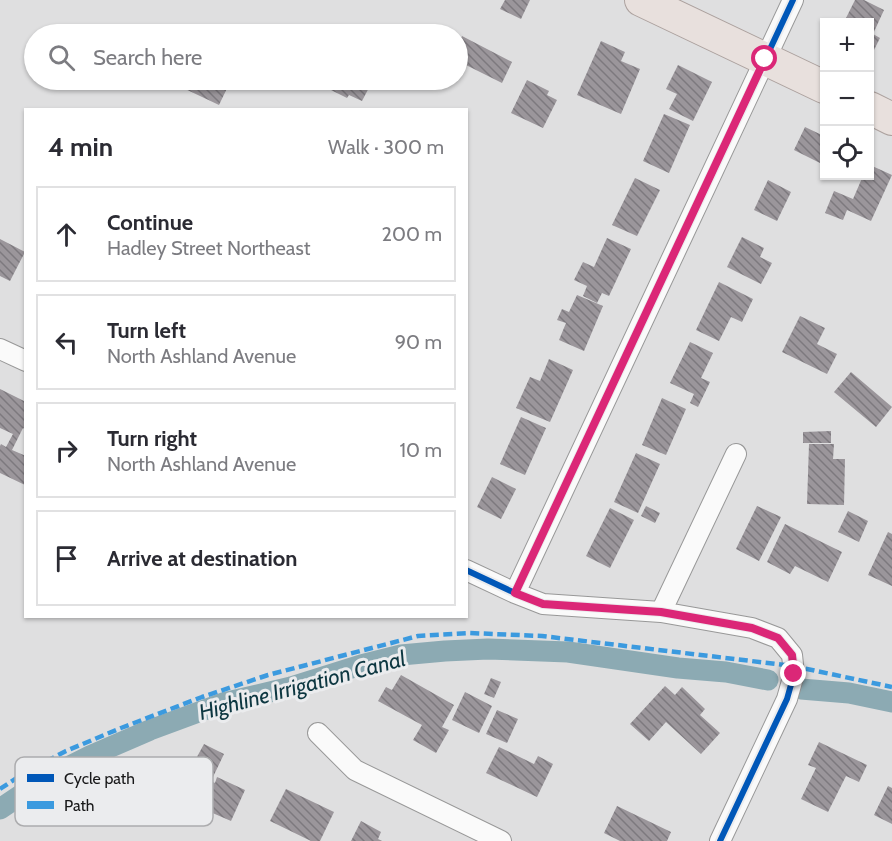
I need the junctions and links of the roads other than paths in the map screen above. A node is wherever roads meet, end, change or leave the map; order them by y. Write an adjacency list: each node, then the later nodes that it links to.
1 (641, 0): 3 (highway)
2 (793, 0): 3 (street)
3 (765, 59): 4 (highway); 11 (street)
4 (820, 85)
5 (874, 110): 6 (highway)
6 (892, 119)
7 (0, 349): 8 (street)
8 (24, 360)
9 (736, 454): 12 (street)
10 (468, 571): 11 (street)
11 (515, 593): 12 (street)
12 (661, 612): 15 (street)
13 (318, 734): 14 (street)
14 (501, 841)
15 (720, 841)

